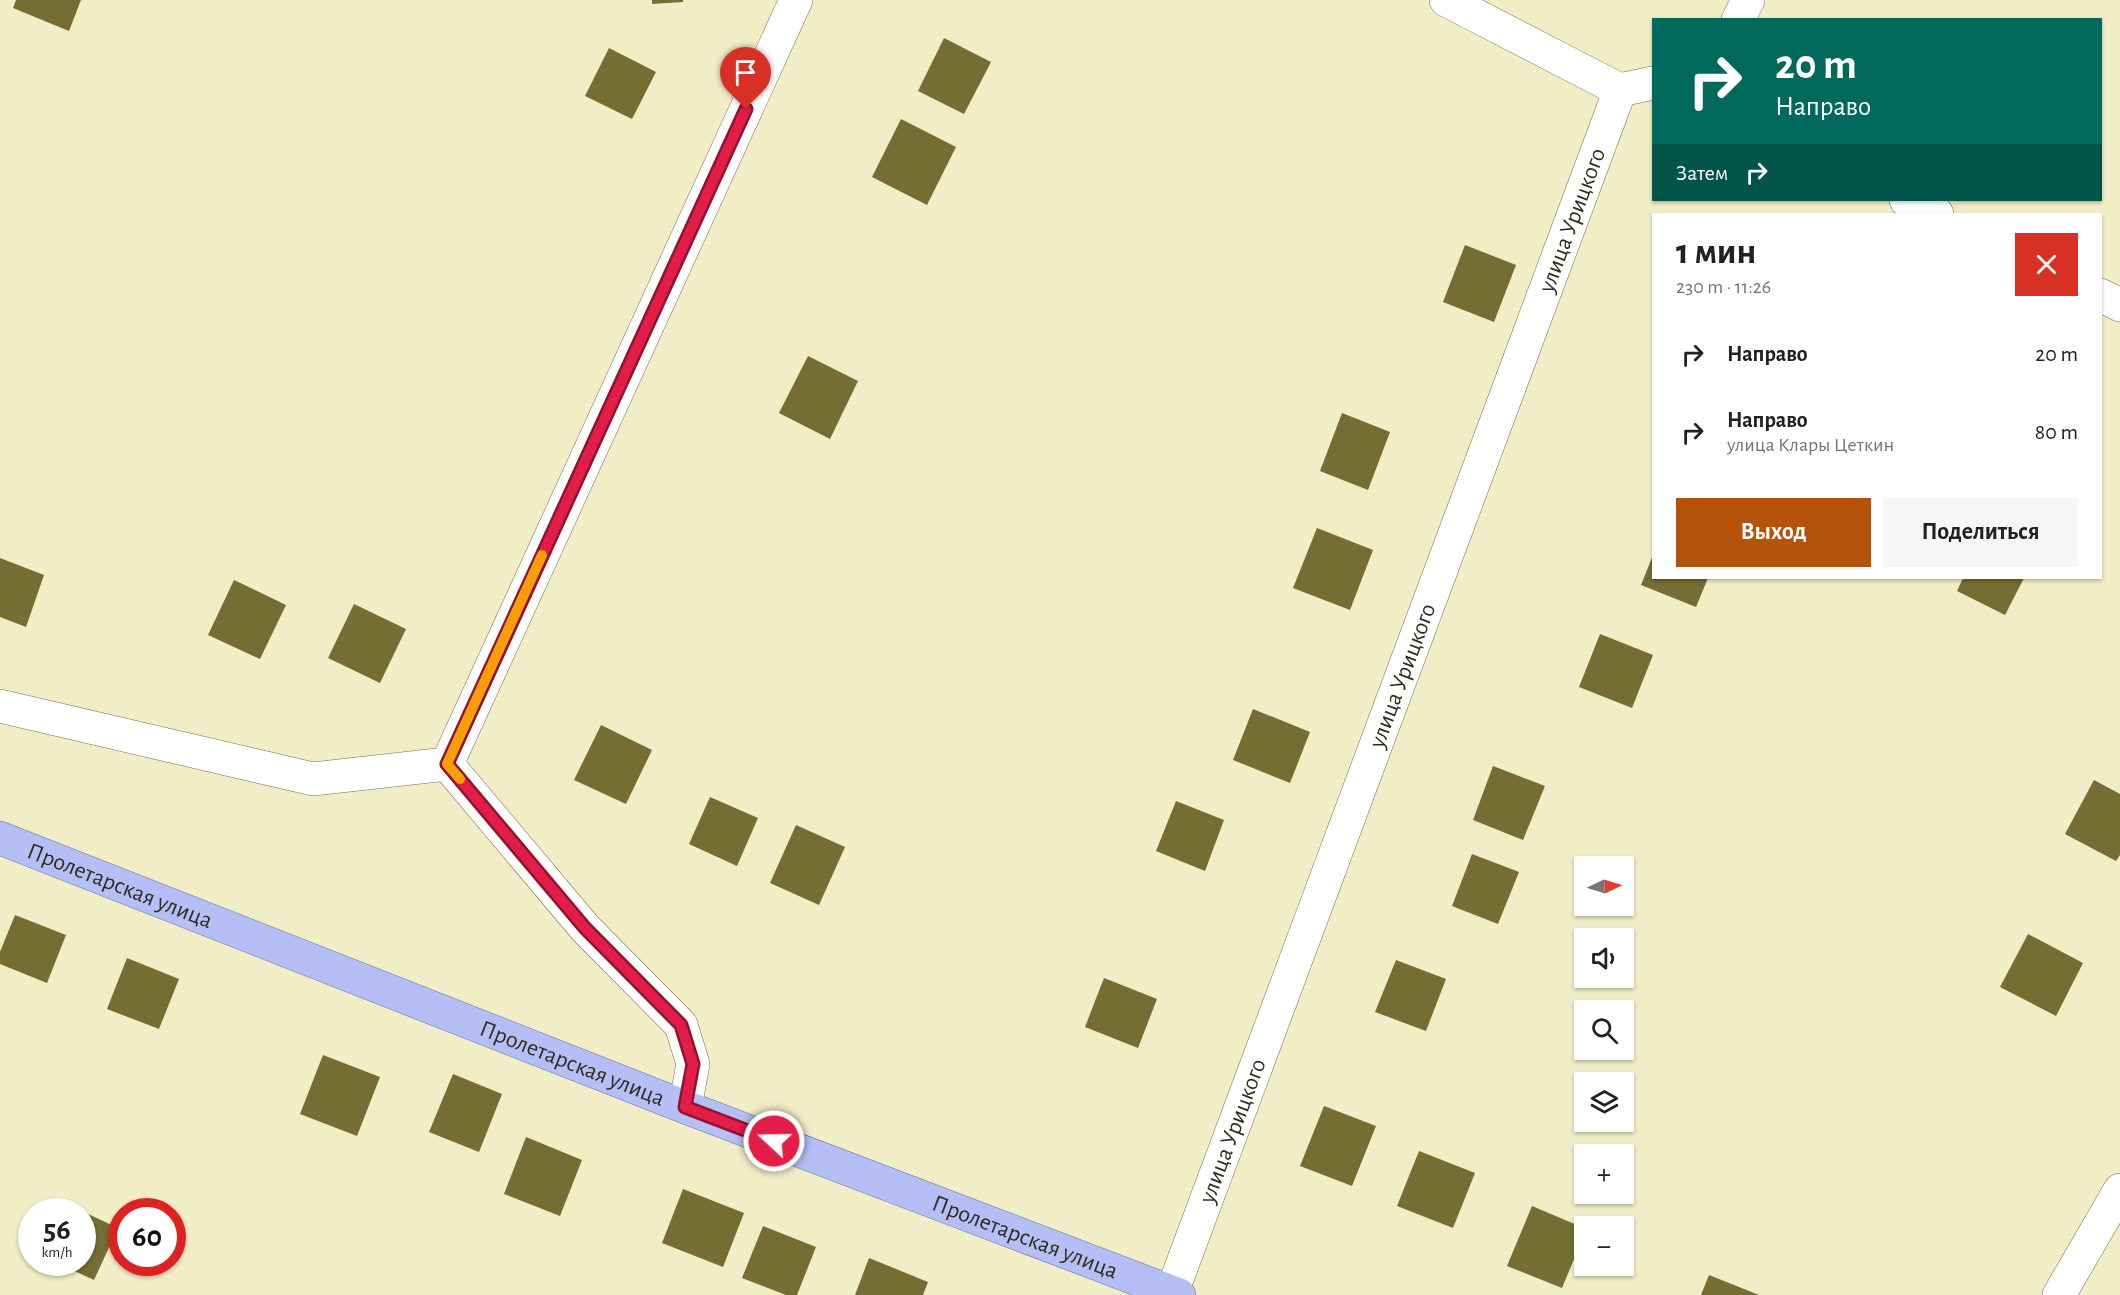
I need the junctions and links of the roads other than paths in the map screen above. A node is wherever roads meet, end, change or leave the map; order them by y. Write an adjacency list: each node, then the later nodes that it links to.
1 (796, 0): 12 (street)
2 (1446, 0): 6 (street)
3 (1748, 0): 4 (street)
4 (1739, 18)
5 (1652, 83): 6 (street)
6 (1620, 90): 16 (street, улица Урицкого)
7 (1908, 201): 8 (street)
8 (1935, 213)
9 (2102, 296): 10 (street)
10 (2120, 304)
11 (0, 706): 12 (street)
12 (447, 764): 14 (street)
13 (0, 838): 14 (main road, Пролетарская улица)
14 (685, 1107): 16 (main road, Пролетарская улица)
15 (2119, 1195): 17 (street)
16 (1176, 1294)
17 (2059, 1295)

